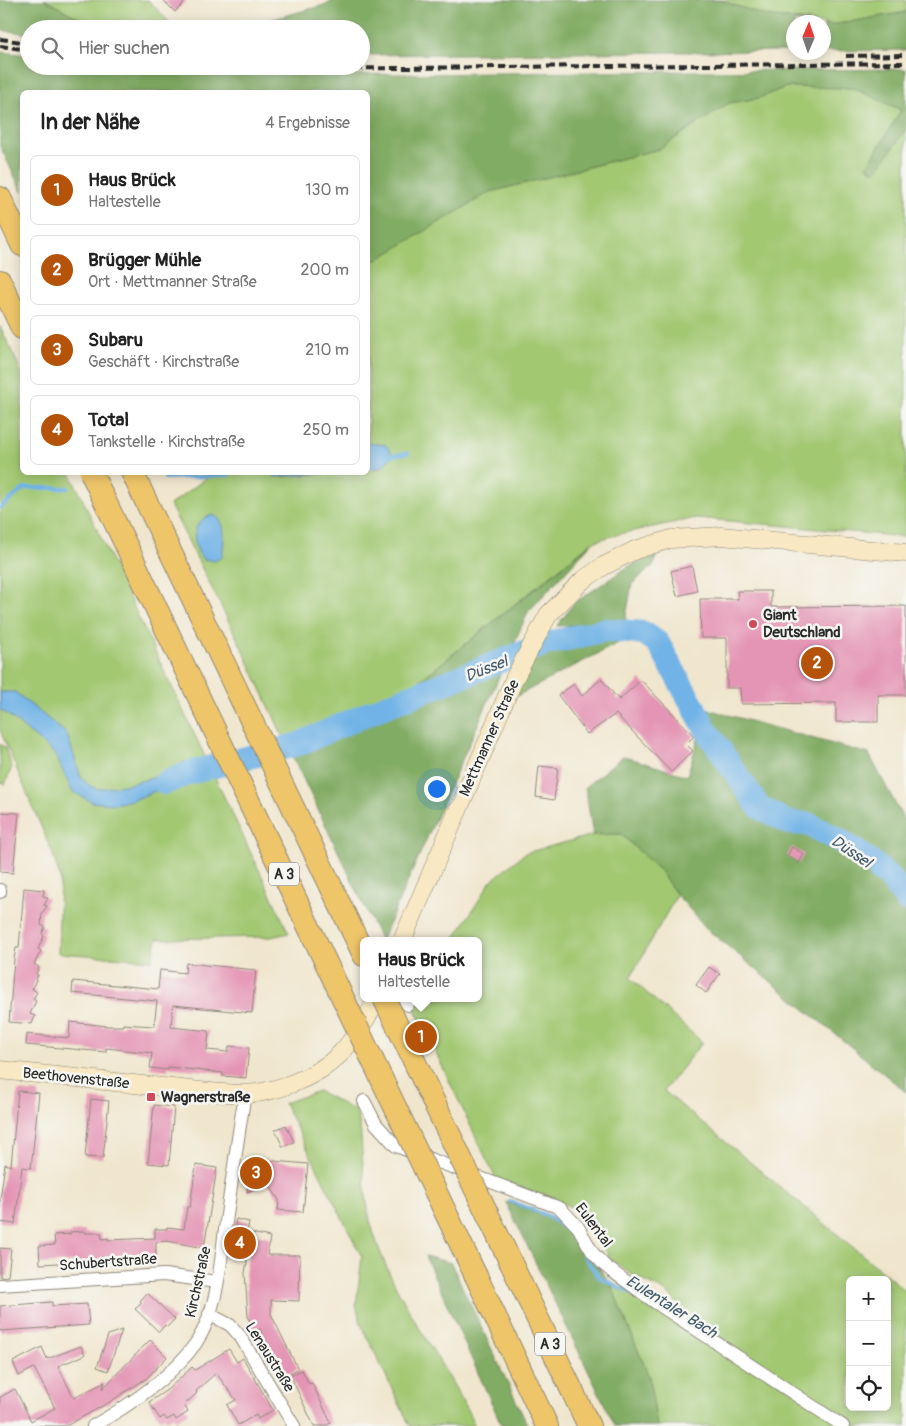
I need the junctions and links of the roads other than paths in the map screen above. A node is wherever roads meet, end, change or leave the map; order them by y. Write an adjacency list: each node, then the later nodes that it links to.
1 (0, 198): 2 (highway)
2 (20, 241)
3 (0, 281): 4 (highway)
4 (20, 324)
5 (92, 475): 20 (highway, A 3, bridge)
6 (133, 475): 9 (highway, A 3)
7 (906, 552): 8 (main road, Mettmanner Straße)
8 (404, 937)
9 (360, 947)
10 (376, 1002): 13 (main road, Beethovenstraße)
11 (386, 1002): 21 (highway, A 3, bridge)
12 (0, 1071): 13 (main road, Beethovenstraße)
13 (245, 1094): 15 (street, Kirchstraße)
14 (364, 1101): 22 (street, Eulental)
15 (217, 1282): 16 (street, Schubertstraße); 17 (street, Kirchstraße)
16 (0, 1286)
17 (210, 1314): 18 (street, Kirchstraße); 19 (street, Lenaustraße)
18 (93, 1426)
19 (294, 1426)
20 (547, 1426)
21 (589, 1426)
22 (842, 1426)

